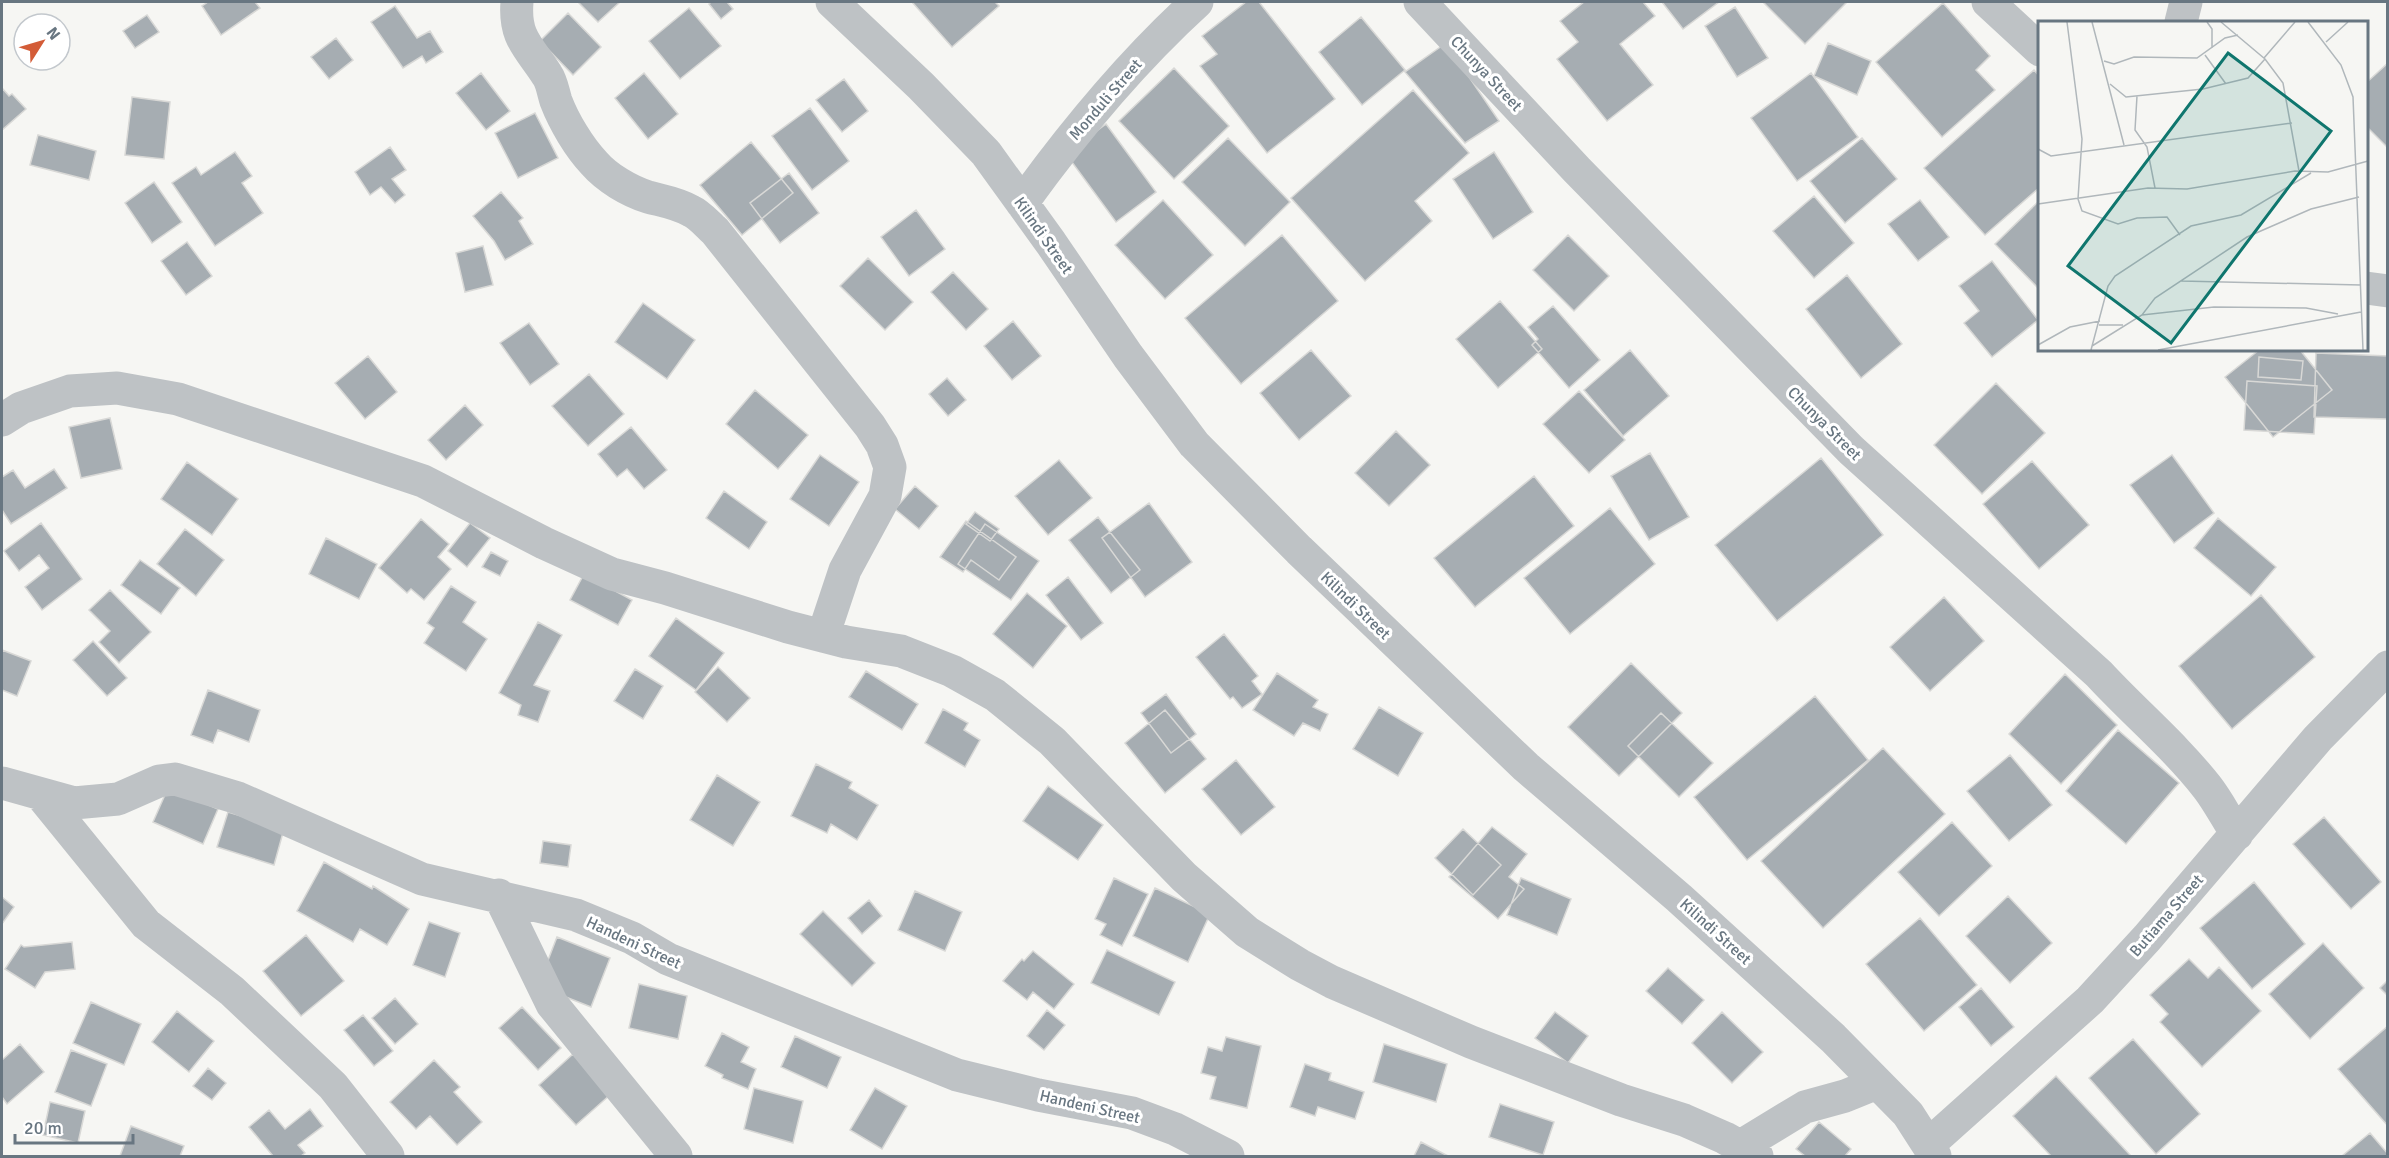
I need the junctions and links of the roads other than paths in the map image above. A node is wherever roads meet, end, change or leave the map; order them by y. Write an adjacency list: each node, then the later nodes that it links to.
1 (518, 2): 13 (street)
2 (832, 2): 9 (street, Kilindi Street)
3 (1197, 2): 9 (street, Monduli Street)
4 (1420, 2): 17 (street, Chunya Street)
5 (1988, 2): 8 (street)
6 (2186, 2): 7 (street)
7 (2181, 21)
8 (2038, 48)
9 (1022, 203): 19 (street, Kilindi Street)
10 (2368, 288): 11 (street)
11 (2388, 291)
12 (2, 420): 13 (street)
13 (823, 636): 21 (street)
14 (2388, 667): 17 (street, Butiama Street)
15 (2, 783): 16 (street, Handeni Street)
16 (42, 796): 18 (street, Handeni Street); 22 (street)
17 (2237, 834): 20 (street, Butiama Street)
18 (499, 895): 23 (street); 24 (street, Handeni Street)
19 (1877, 1083): 20 (street, Kilindi Street); 21 (street)
20 (1932, 1151)
21 (1748, 1152)
22 (388, 1156)
23 (676, 1156)
24 (1228, 1156)

